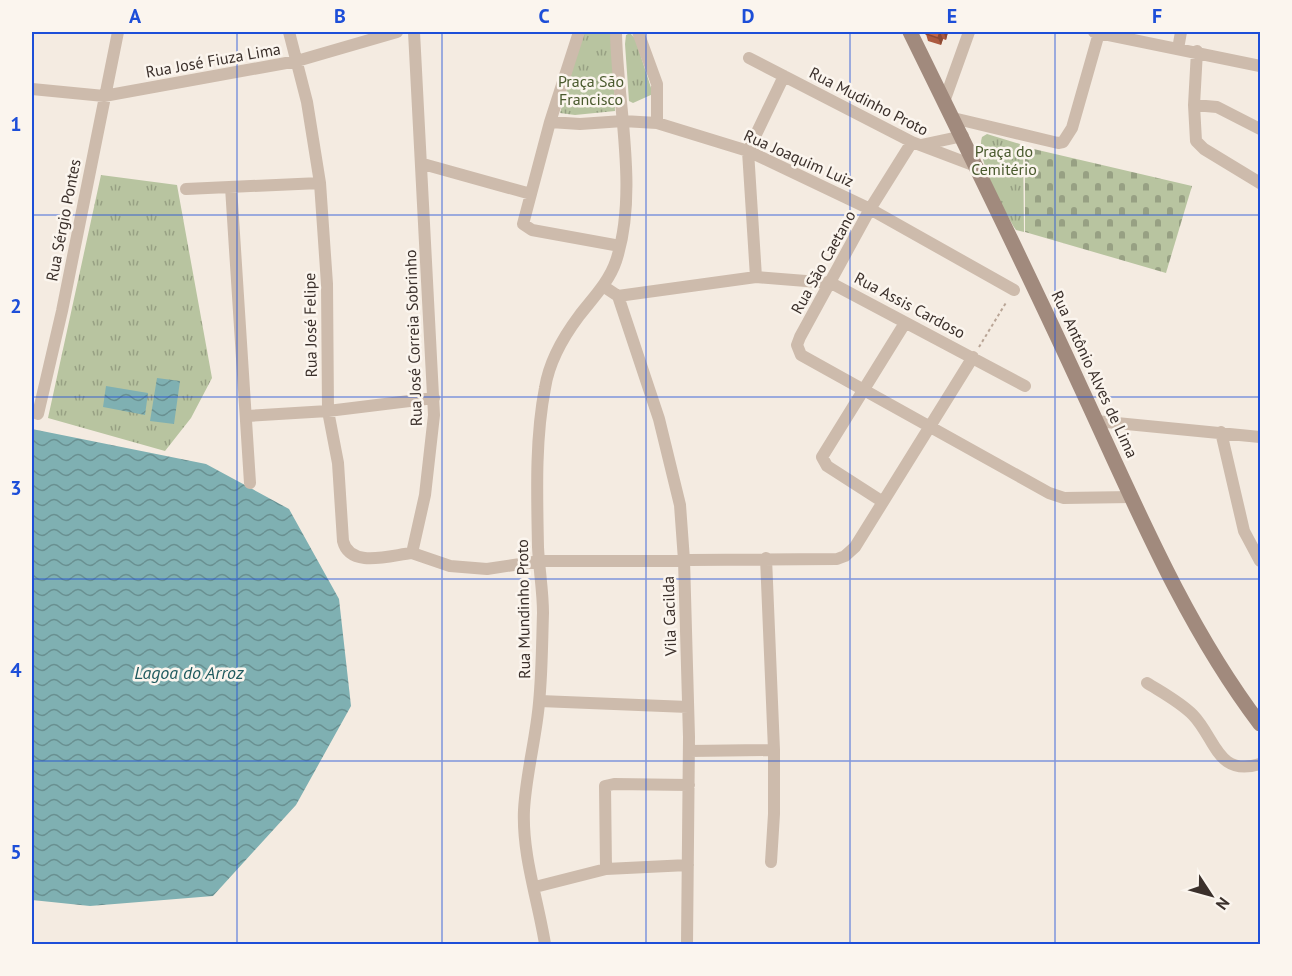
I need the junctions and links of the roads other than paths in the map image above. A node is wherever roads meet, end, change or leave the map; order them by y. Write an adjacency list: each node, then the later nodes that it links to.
1 (118, 32): 19 (street, Rua Sérgio Pontes)
2 (289, 32): 15 (street, Rua José Felipe)
3 (396, 32): 15 (street, Rua José Fiuza Lima)
4 (414, 32): 30 (street, Rua José Correia Sobrinho)
5 (579, 32): 24 (street)
6 (616, 32): 23 (street, Rua Mundinho Proto)
7 (638, 32): 25 (street)
8 (910, 32): 20 (main road, Rua Antônio Alves de Lima)
9 (969, 32): 20 (street)
10 (1097, 32): 12 (street); 22 (street)
11 (1181, 32): 12 (street)
12 (1178, 49): 13 (street)
13 (1197, 51): 16 (street); 21 (street)
14 (749, 58): 17 (street, Rua Mudinho Proto)
15 (297, 61): 19 (street, Rua José Fiuza Lima); 32 (street, Rua José Felipe)
16 (1260, 66)
17 (784, 76): 28 (street, Rua Mudinho Proto); 29 (street)
18 (32, 88): 19 (street, Rua José Fiuza Lima)
19 (104, 96): 50 (street, Rua Sérgio Pontes)
20 (945, 99): 22 (main road, Rua Antônio Alves de Lima)
21 (1194, 105): 26 (street); 33 (street)
22 (953, 117): 27 (main road, Rua Antônio Alves de Lima)
23 (623, 121): 24 (street, Rua Joaquim Luiz); 25 (street, Rua Joaquim Luiz); 38 (street, Rua Mundinho Proto)
24 (550, 122): 36 (street)
25 (657, 123): 29 (street, Rua Joaquim Luiz)
26 (1260, 129)
27 (963, 136): 28 (street); 31 (main road, Rua Antônio Alves de Lima)
28 (916, 144): 31 (street, Rua Mudinho Proto); 37 (street, Rua São Caetano)
29 (748, 151): 37 (street, Rua Joaquim Luiz); 39 (street)
30 (423, 164): 36 (street); 48 (street, Rua José Correia Sobrinho)
31 (978, 168): 52 (main road, Rua Antônio Alves de Lima)
32 (320, 183): 34 (street); 49 (street, Rua José Felipe)
33 (1260, 183)
34 (231, 187): 35 (street); 51 (street)
35 (186, 189)
36 (531, 194): 38 (street)
37 (870, 209): 40 (street, Rua São Caetano); 42 (street, Rua Joaquim Luiz)
38 (620, 246): 41 (street, Rua Mundinho Proto)
39 (756, 277): 40 (street); 43 (street)
40 (831, 283): 44 (street, Rua Assis Cardoso); 47 (street, Rua São Caetano)
41 (603, 286): 43 (street); 62 (street, Rua Mundinho Proto)
42 (1014, 291)
43 (618, 296): 61 (street, Vila Cacilda)
44 (905, 323): 45 (street, Rua Assis Cardoso); 47 (street)
45 (973, 357): 46 (street, Rua Assis Cardoso); 53 (street)
46 (1025, 386)
47 (862, 390): 53 (street); 58 (street)
48 (434, 398): 49 (street); 59 (street, Rua José Correia Sobrinho)
49 (328, 411): 51 (street); 59 (street, Rua José Felipe)
50 (38, 414)
51 (247, 416): 56 (street)
52 (1096, 421): 54 (street); 57 (main road, Rua Antônio Alves de Lima)
53 (928, 427): 57 (street); 58 (street)
54 (1221, 432): 55 (street); 63 (street)
55 (1260, 437)
56 (250, 483)
57 (1132, 497): 67 (main road, Rua Antônio Alves de Lima)
58 (883, 502): 60 (street)
59 (412, 553): 62 (street)
60 (766, 558): 61 (street); 68 (street)
61 (684, 560): 62 (street); 66 (street, Vila Cacilda)
62 (537, 561): 65 (street, Rua Mundinho Proto)
63 (1260, 561)
64 (1147, 683): 70 (street)
65 (540, 701): 66 (street); 75 (street, Rua Mundinho Proto)
66 (688, 707): 69 (street, Vila Cacilda)
67 (1260, 724)
68 (774, 750): 69 (street); 72 (street)
69 (689, 751): 71 (street, Vila Cacilda)
70 (1260, 764)
71 (689, 784): 73 (street, Vila Cacilda); 74 (street)
72 (771, 862)
73 (688, 866): 74 (street); 77 (street, Vila Cacilda)
74 (606, 869): 75 (street)
75 (535, 887): 76 (street, Rua Mundinho Proto)
76 (545, 945)
77 (687, 945)

